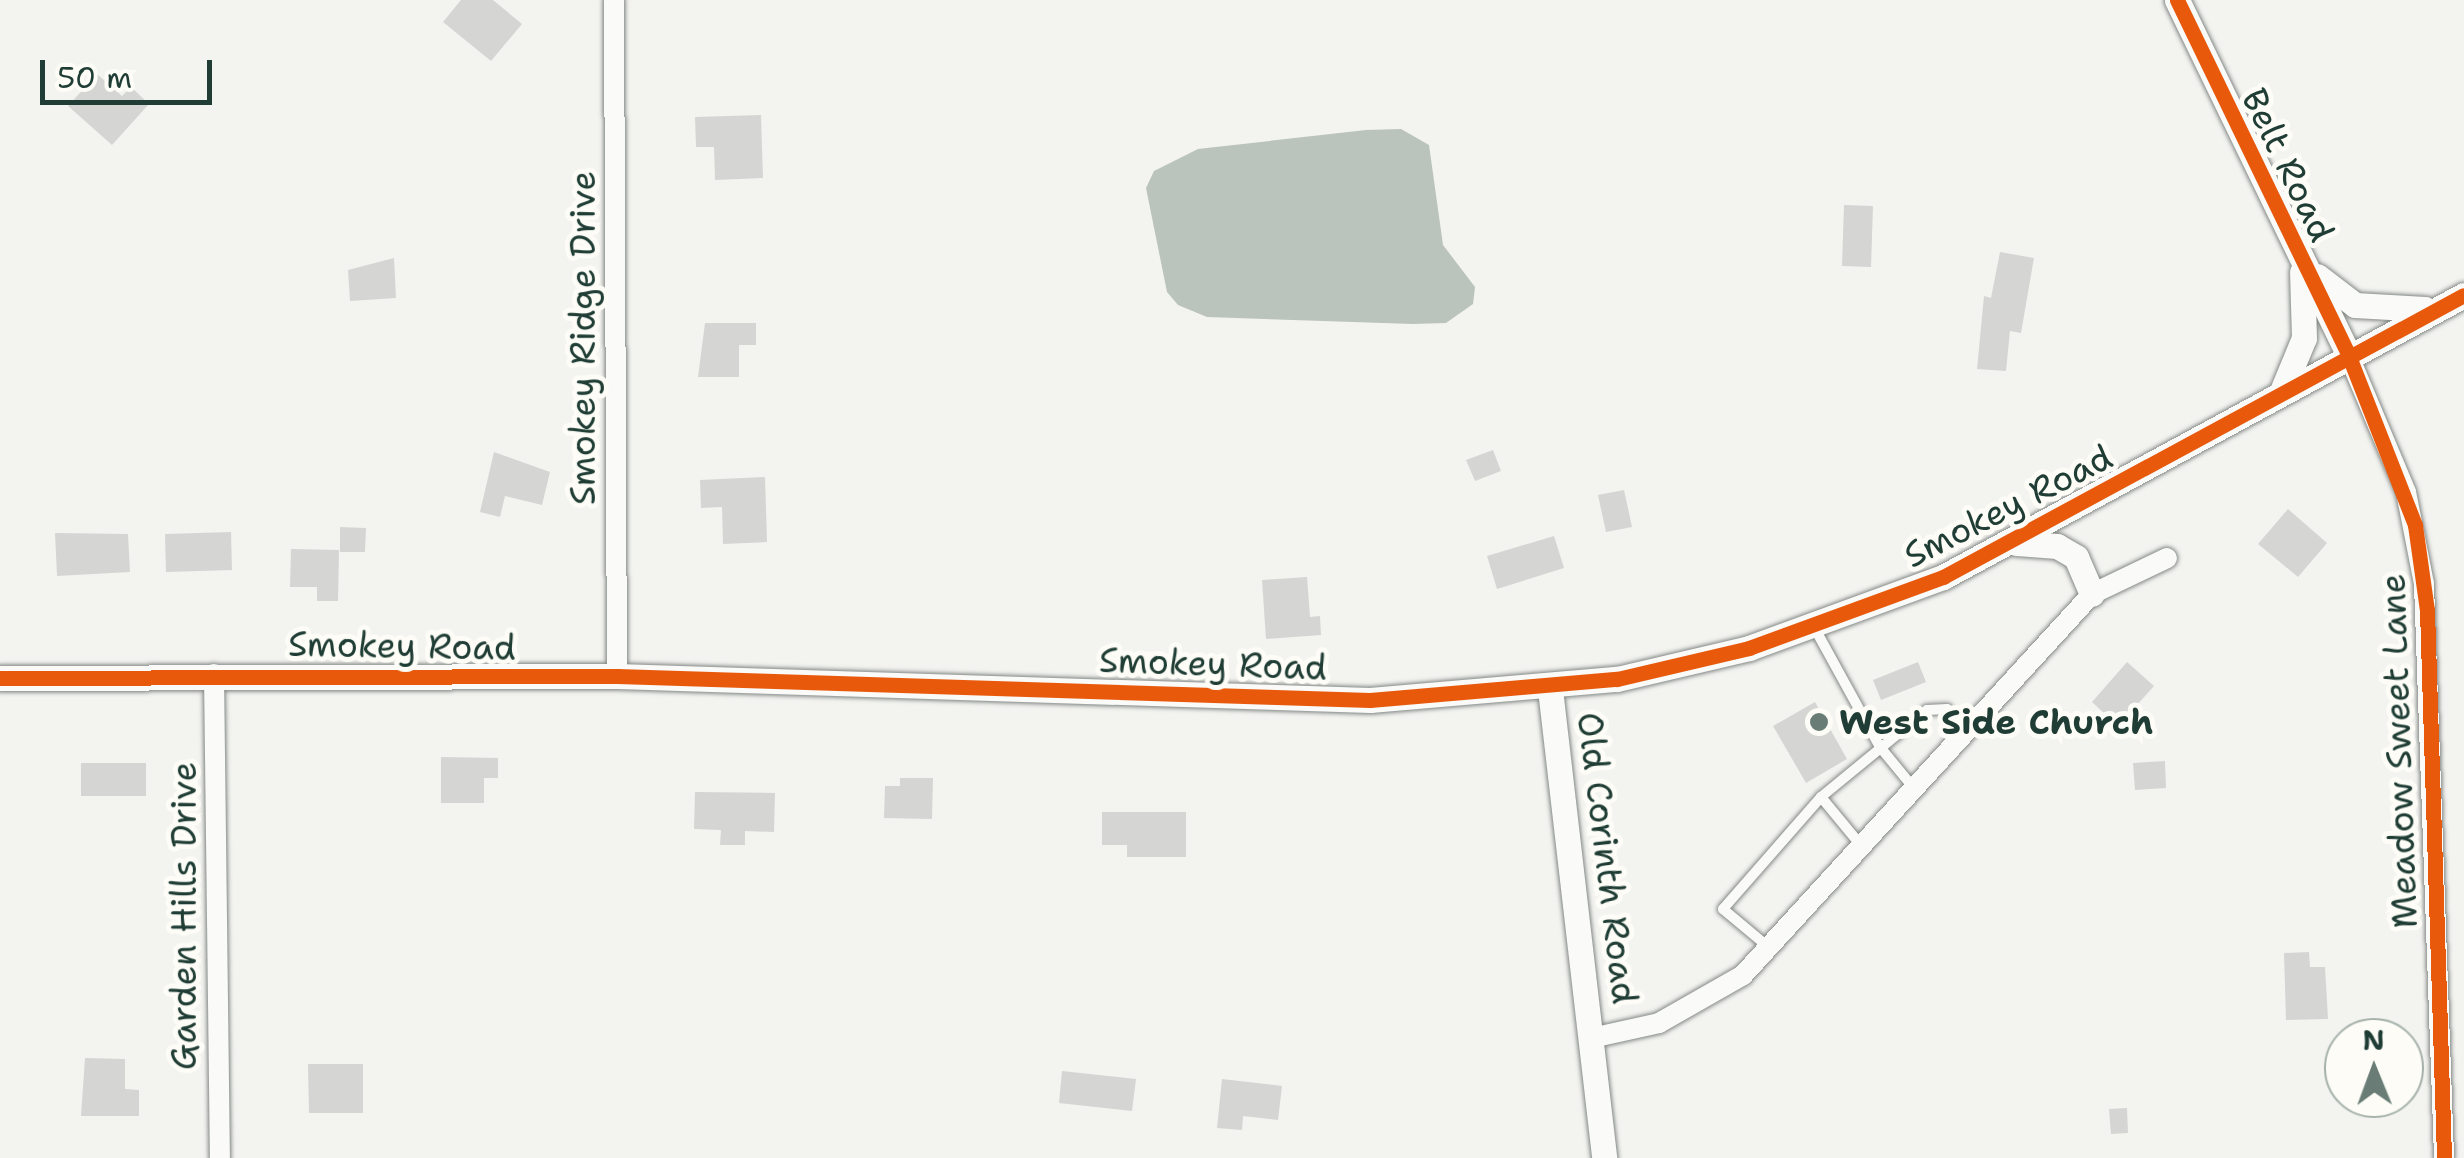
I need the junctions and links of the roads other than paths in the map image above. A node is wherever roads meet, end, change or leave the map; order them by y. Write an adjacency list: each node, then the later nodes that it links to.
1 (614, 0): 12 (street, Smokey Ridge Drive)
2 (2177, 0): 3 (street, Belt Road)
3 (2300, 258): 4 (street); 5 (street, Belt Road); 6 (street)
4 (2454, 300): 5 (street, Smokey Road)
5 (2348, 354): 6 (street, Smokey Road); 24 (street, Meadow Sweet Lane)
6 (2282, 391): 7 (street, Smokey Road)
7 (2017, 543): 9 (street); 10 (street, Smokey Road)
8 (2167, 558): 9 (street, Old Corinth Road)
9 (2092, 594): 15 (street, Old Corinth Road)
10 (1814, 627): 14 (street, Smokey Road); 16 (lane)
11 (214, 674): 12 (street, Smokey Road); 13 (street, Smokey Road); 22 (street, Garden Hills Drive)
12 (617, 676): 14 (street, Smokey Road)
13 (0, 678)
14 (1550, 689): 21 (street, Old Corinth Road)
15 (1959, 734): 16 (lane); 17 (street, Old Corinth Road)
16 (1880, 747): 17 (lane); 18 (lane)
17 (1912, 786): 19 (street, Old Corinth Road)
18 (1820, 797): 19 (lane); 20 (lane)
19 (1860, 843): 20 (street, Old Corinth Road)
20 (1766, 945): 21 (street, Old Corinth Road)
21 (1596, 1037): 23 (street, Old Corinth Road)
22 (220, 1158)
23 (1604, 1158)
24 (2444, 1158)

